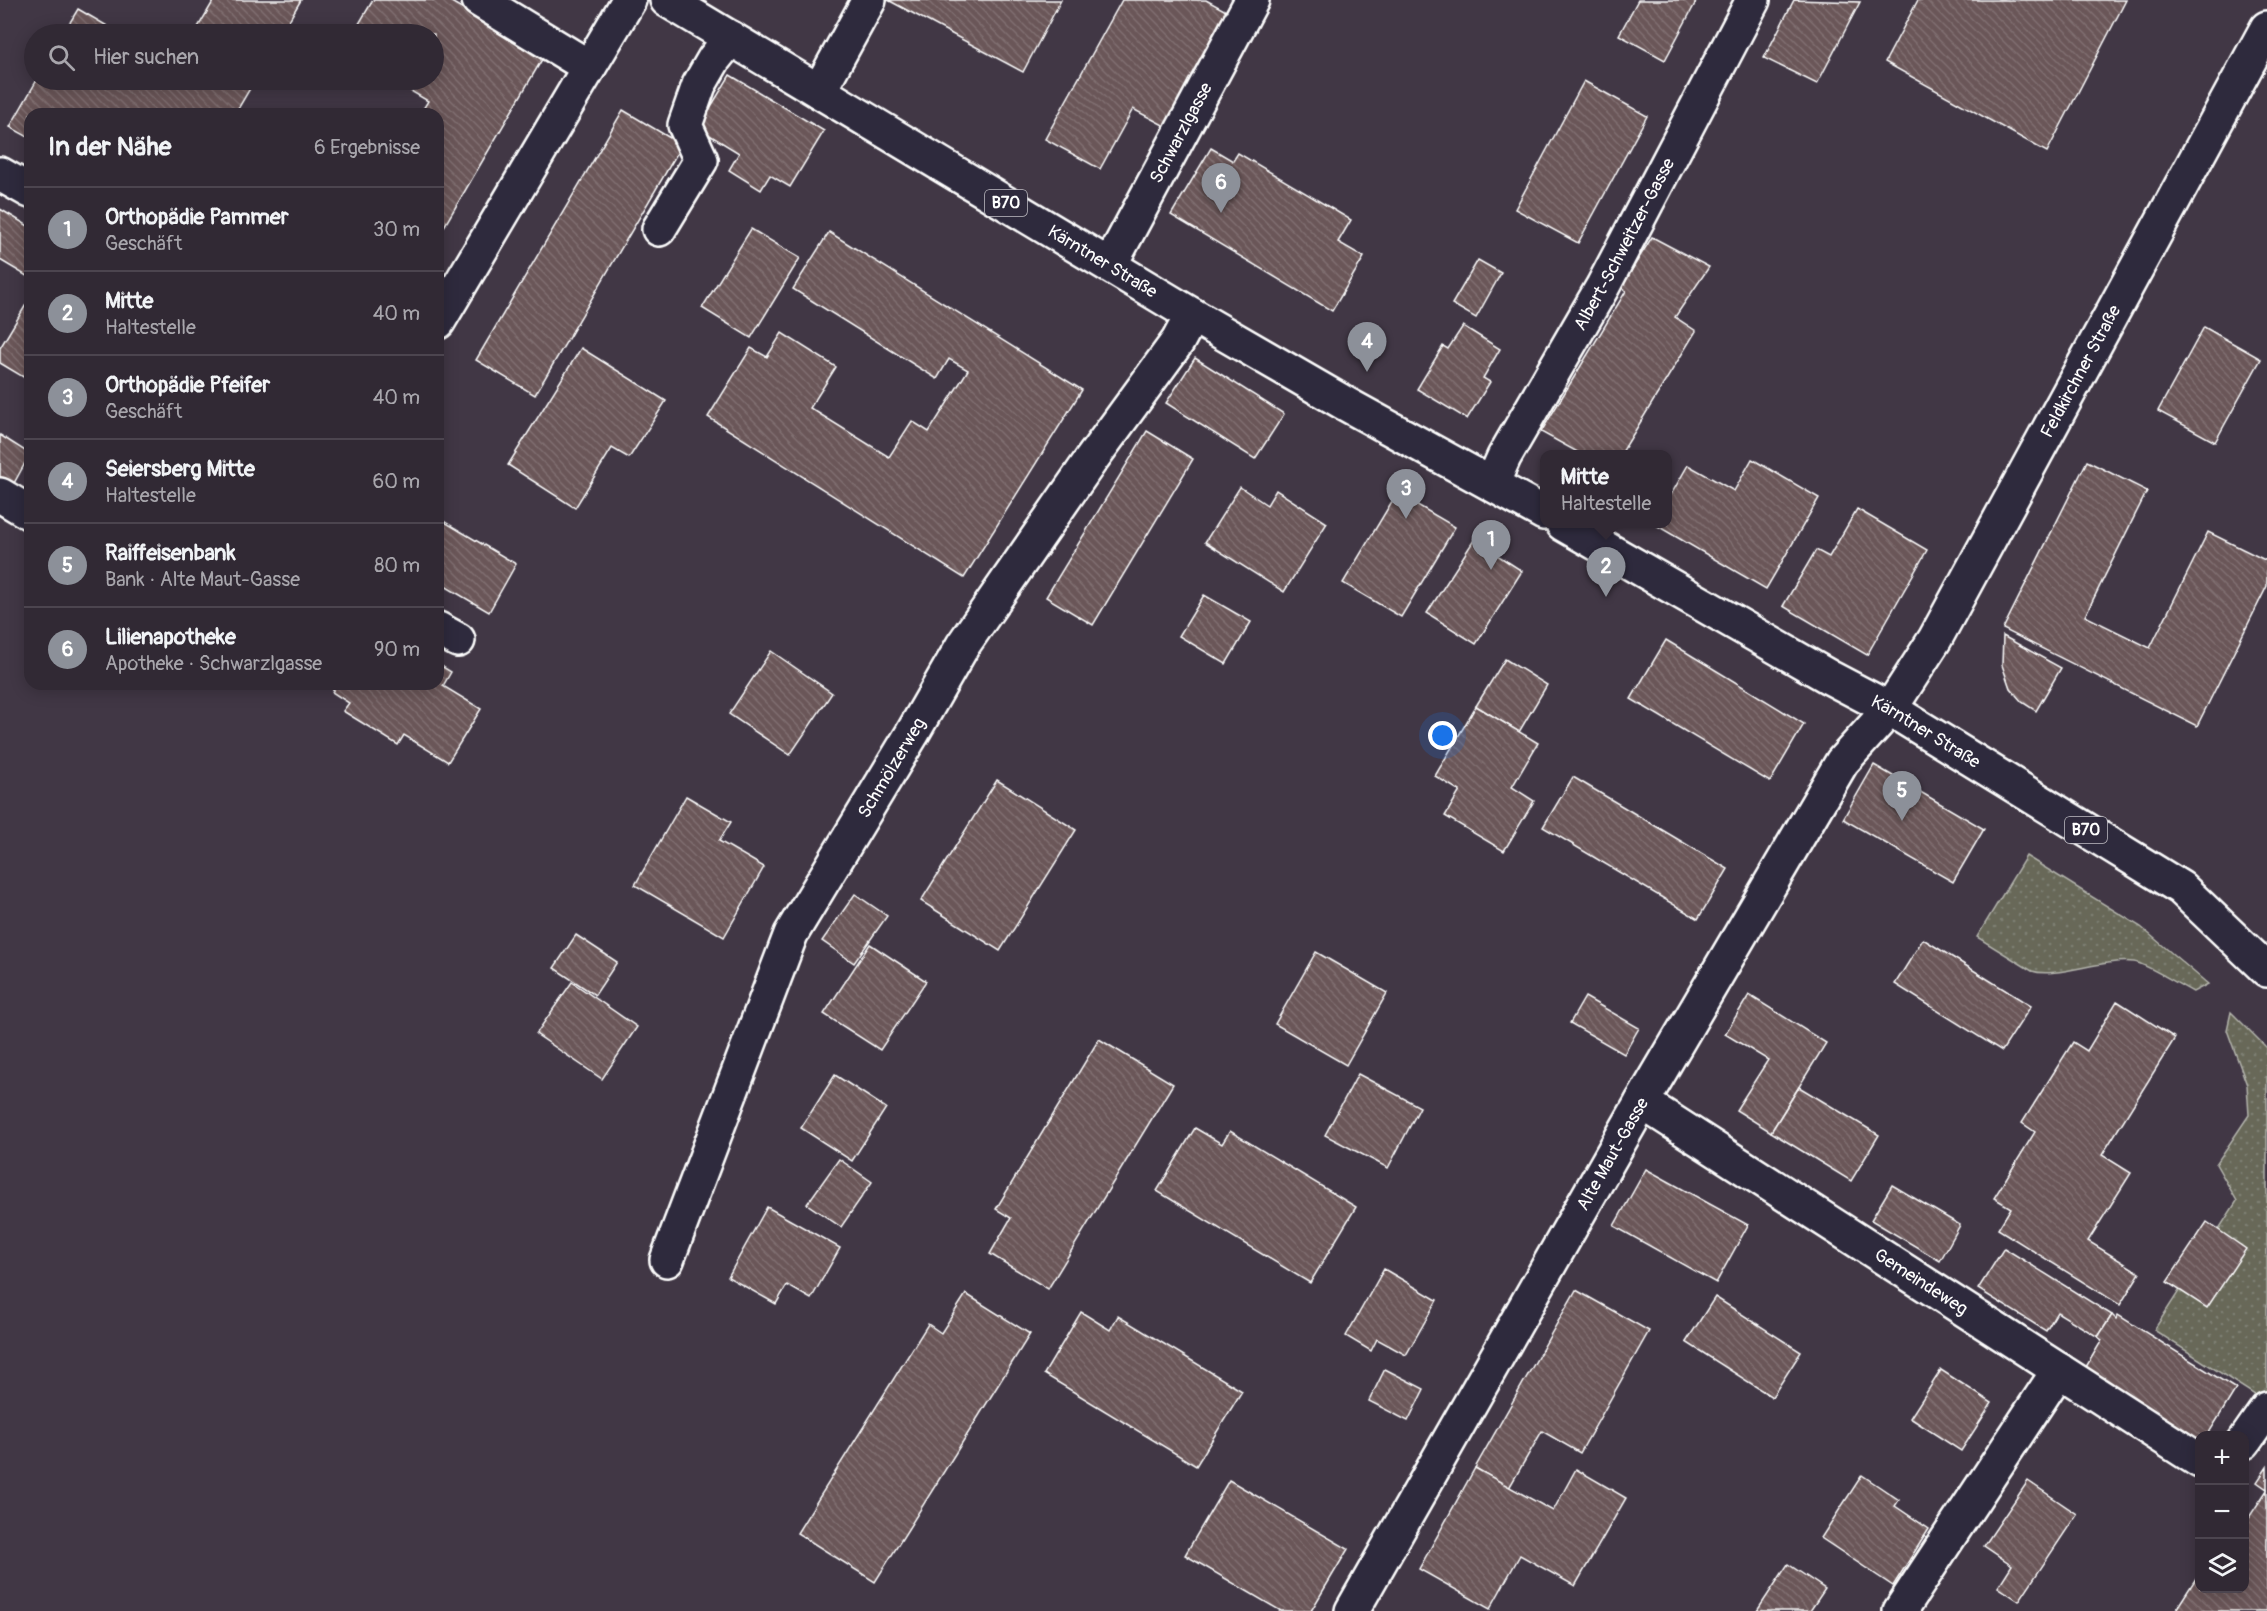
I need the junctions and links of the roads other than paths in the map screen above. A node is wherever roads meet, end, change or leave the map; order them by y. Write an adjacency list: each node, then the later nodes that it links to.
1 (478, 0): 9 (street)
2 (629, 0): 9 (street)
3 (667, 0): 8 (street, Kärntner Straße / B70)
4 (869, 0): 10 (street)
5 (1252, 0): 14 (street, Schwarzlgasse)
6 (1753, 0): 17 (street, Albert-Schweitzer-Gasse)
7 (2267, 28): 22 (street, Feldkirchner Straße)
8 (731, 38): 10 (street, Kärntner Straße / B70); 13 (street)
9 (589, 67): 15 (street)
10 (819, 91): 14 (street, Kärntner Straße / B70)
11 (0, 174): 12 (street)
12 (24, 188)
13 (659, 229)
14 (1110, 265): 16 (street, Kärntner Straße / B70)
15 (444, 312)
16 (1192, 315): 17 (street, Kärntner Straße / B70); 25 (street, Schmölzerweg)
17 (1492, 484): 20 (street, Kärntner Straße / B70)
18 (0, 495): 19 (street)
19 (24, 509)
20 (1540, 510)
21 (1570, 528): 22 (street, Kärntner Straße / B70)
22 (1890, 710): 23 (street, Kärntner Straße / B70); 24 (street, Alte Maut-Gasse)
23 (2267, 970)
24 (1642, 1102): 26 (street, Gemeindeweg); 30 (street, Alte Maut-Gasse)
25 (667, 1260)
26 (2059, 1370): 29 (street, Gemeindeweg); 31 (street)
27 (2267, 1409): 28 (street)
28 (2249, 1435)
29 (2195, 1458)
30 (1352, 1611)
31 (1900, 1611)

